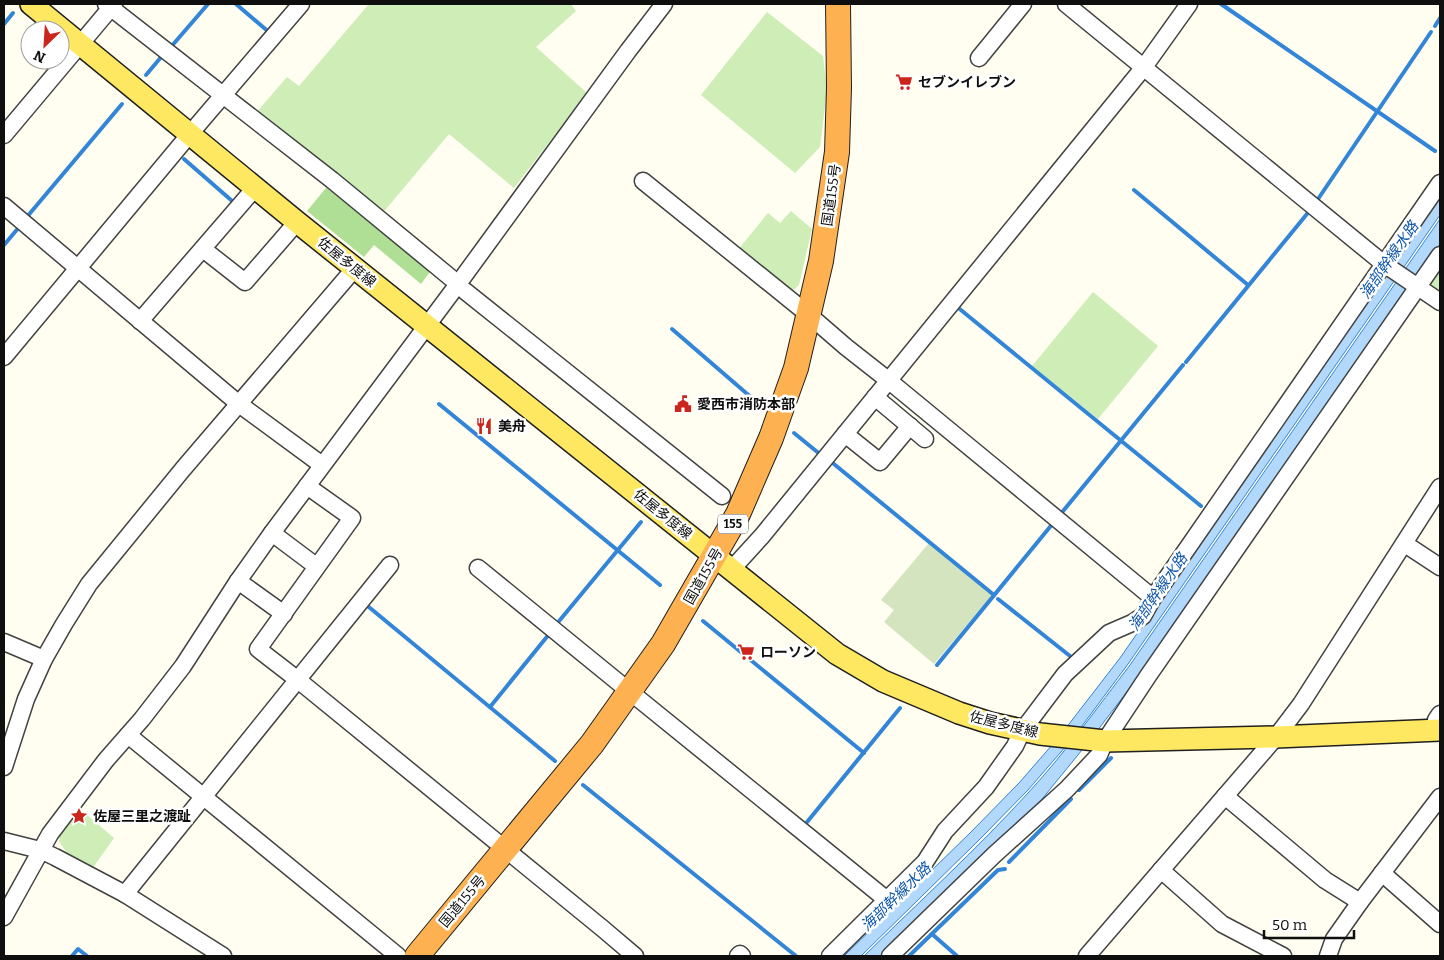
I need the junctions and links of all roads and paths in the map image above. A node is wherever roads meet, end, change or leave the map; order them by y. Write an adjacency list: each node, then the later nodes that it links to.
1 (31, 4): 9 (main road, 佐屋多度線)
2 (301, 4): 12 (street)
3 (664, 4): 31 (street)
4 (838, 4): 29 (highway, 国道155号 / 155)
5 (1023, 4): 10 (street)
6 (1066, 4): 11 (street)
7 (1189, 4): 11 (street)
8 (110, 5): 9 (street); 12 (street)
9 (80, 45): 13 (street); 14 (main road, 佐屋多度線)
10 (978, 58)
11 (1144, 68): 22 (street); 33 (street)
12 (223, 95): 14 (street); 25 (street)
13 (4, 135)
14 (189, 135): 17 (main road, 佐屋多度線); 24 (street)
15 (643, 181): 29 (street)
16 (1440, 183): 22 (street)
17 (256, 188): 19 (main road, 佐屋多度線); 20 (street)
18 (4, 206): 24 (street)
19 (297, 222): 20 (street); 23 (main road, 佐屋多度線)
20 (203, 249): 30 (street)
21 (1440, 255): 26 (street)
22 (1386, 266): 26 (street); 51 (street)
23 (355, 268): 31 (main road, 佐屋多度線); 35 (street)
24 (78, 269): 30 (street); 32 (street)
25 (451, 278)
26 (1416, 287): 28 (street); 61 (street)
27 (465, 291): 42 (street)
28 (1440, 302)
29 (809, 315): 33 (street); 45 (highway, 国道155号 / 155)
30 (140, 321): 35 (street)
31 (427, 326): 39 (street); 45 (main road, 佐屋多度線)
32 (4, 357)
33 (888, 380): 34 (street); 51 (street)
34 (875, 396): 36 (street); 37 (street)
35 (239, 404): 39 (street); 54 (street)
36 (910, 426): 37 (street); 38 (street)
37 (845, 434): 45 (street)
38 (925, 439)
39 (322, 465): 40 (street)
40 (307, 486): 43 (street); 47 (street)
41 (1440, 487): 44 (street)
42 (722, 496)
43 (272, 533): 47 (street); 50 (street)
44 (1405, 544): 48 (street); 60 (street)
45 (723, 563): 56 (highway, 国道155号 / 155); 58 (main road, 佐屋多度線)
46 (390, 565): 55 (street)
47 (316, 566): 52 (street)
48 (1440, 567)
49 (478, 568): 56 (street)
50 (238, 581): 52 (street); 59 (street)
51 (1153, 598): 58 (street)
52 (284, 614): 55 (street)
53 (4, 642): 54 (street)
54 (44, 659): 62 (street)
55 (298, 680): 63 (street); 68 (street)
56 (629, 692): 68 (highway, 国道155号 / 155); 72 (street)
57 (1439, 724): 60 (main road, 佐屋多度線)
58 (1031, 733): 61 (main road, 佐屋多度線); 72 (street)
59 (128, 735): 63 (street); 67 (street)
60 (1276, 737): 61 (main road, 佐屋多度線); 64 (street)
61 (1105, 741): 84 (street)
62 (4, 767)
63 (202, 796): 71 (street); 78 (street)
64 (1225, 796): 69 (street); 73 (street)
65 (1440, 797): 70 (street)
66 (4, 841): 67 (street)
67 (40, 850): 71 (street); 74 (street)
68 (505, 850): 79 (highway, 国道155号 / 155); 80 (street)
69 (1161, 870): 76 (street); 85 (street)
70 (1382, 873): 73 (street); 75 (street)
71 (124, 894): 77 (street)
72 (887, 900): 83 (street)
73 (1360, 902): 86 (street)
74 (5, 913)
75 (1440, 924)
76 (1097, 953)
77 (223, 956)
78 (398, 956)
79 (417, 956)
80 (635, 956)
81 (738, 956): 82 (street)
82 (742, 956)
83 (830, 956)
84 (890, 956)
85 (1284, 956)
86 (1328, 956)

